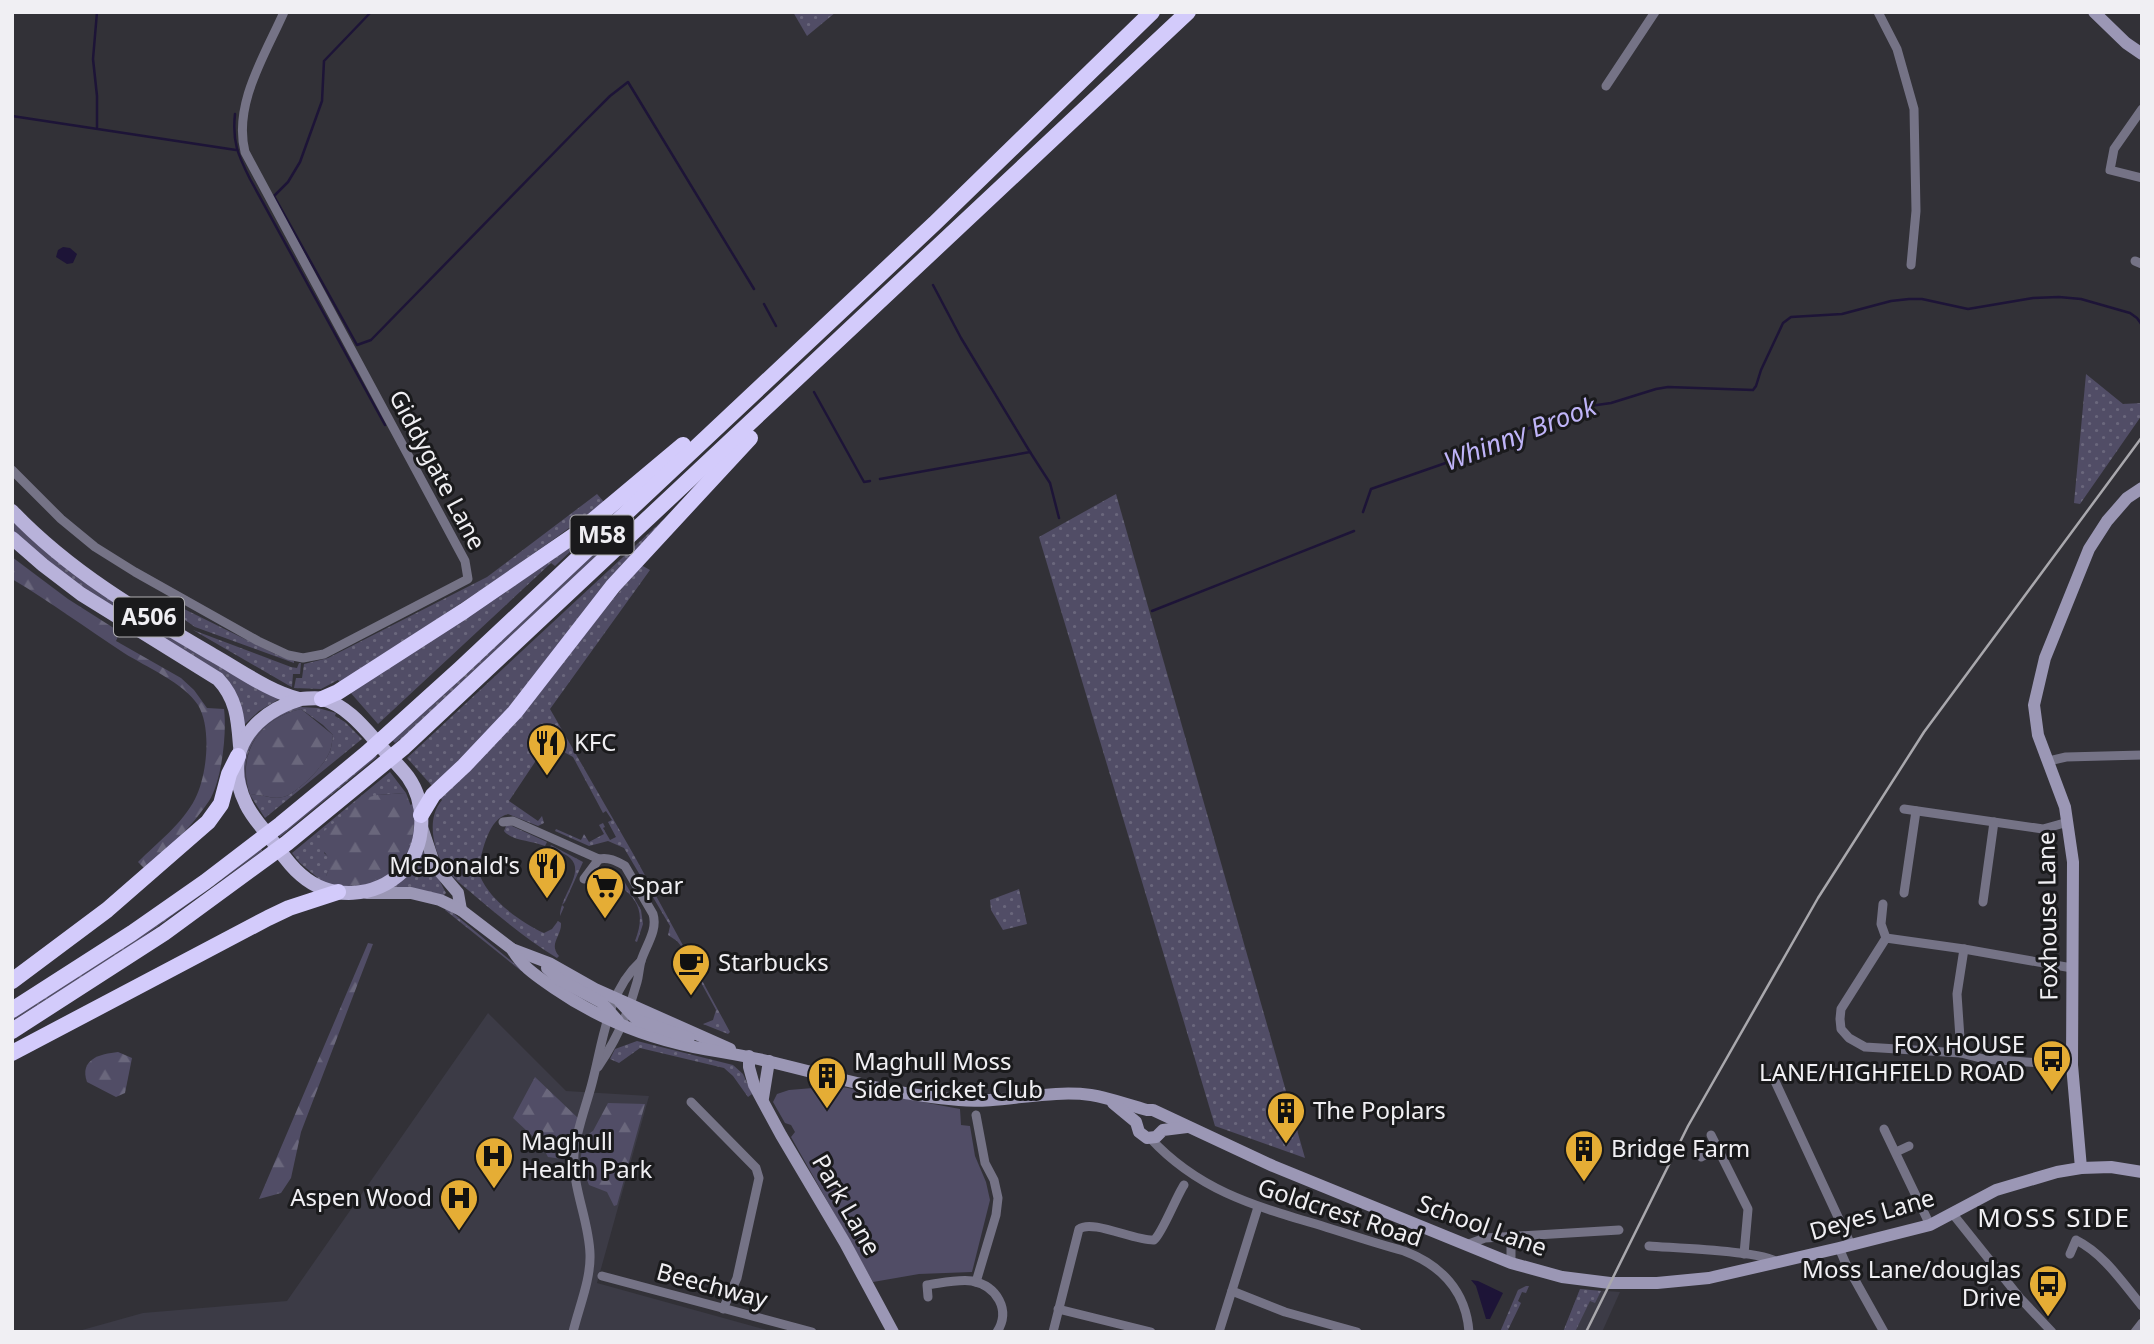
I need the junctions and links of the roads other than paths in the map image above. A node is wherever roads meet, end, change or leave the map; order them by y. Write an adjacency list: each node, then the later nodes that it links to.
1 (284, 12): 14 (street, Giddygate Lane)
2 (1152, 12): 13 (highway, M58)
3 (1188, 12): 12 (highway, M58)
4 (1655, 12): 8 (street)
5 (1878, 12): 11 (street)
6 (2094, 12): 7 (street)
7 (2142, 54)
8 (1606, 86)
9 (2142, 109): 10 (street)
10 (2142, 178)
11 (1910, 265)
12 (850, 331): 25 (highway, M58); 53 (highway, M58)
13 (784, 364): 19 (highway, M58); 50 (highway, M58)
14 (12, 470)
15 (2142, 488): 22 (street, Foxhouse Lane)
16 (12, 511): 18 (main road, A506)
17 (12, 538): 20 (main road, A506)
18 (301, 699): 19 (main road, A506); 20 (main road, A506)
19 (322, 699): 25 (main road, A506)
20 (239, 751): 34 (main road, A506); 47 (highway)
21 (2142, 755): 22 (street)
22 (2049, 761): 28 (street, Foxhouse Lane)
23 (1904, 809): 24 (street)
24 (1916, 811): 27 (street); 32 (street)
25 (421, 821): 36 (main road, A506); 40 (street)
26 (503, 822): 29 (street)
27 (1994, 822): 28 (street); 33 (street)
28 (2068, 822): 46 (street, Foxhouse Lane)
29 (598, 859): 31 (street); 45 (street)
30 (1893, 878): 32 (street)
31 (584, 879)
32 (1905, 880): 37 (street)
33 (1985, 889): 35 (street); 38 (street)
34 (338, 892): 36 (main road, A506); 55 (highway)
35 (1997, 892)
36 (365, 893): 40 (street)
37 (1904, 893)
38 (1983, 902)
39 (1883, 904): 41 (street)
40 (461, 910): 42 (street)
41 (1886, 938): 43 (street); 56 (street)
42 (512, 949): 44 (street, School Lane); 51 (street, School Lane)
43 (1964, 949): 46 (street); 56 (street)
44 (536, 958): 48 (street, School Lane); 51 (street, School Lane)
45 (641, 961): 48 (street); 49 (street)
46 (2072, 968): 59 (street, Foxhouse Lane)
47 (12, 981)
48 (616, 998): 49 (street, School Lane); 51 (street)
49 (628, 1007): 52 (street); 54 (street, School Lane); 57 (street, School Lane)
50 (12, 1010)
51 (609, 1016): 52 (street, School Lane); 60 (street)
52 (621, 1024): 54 (street, School Lane); 60 (street)
53 (12, 1031)
54 (718, 1051): 57 (street, School Lane)
55 (12, 1053)
56 (1961, 1053): 59 (street)
57 (746, 1055): 58 (street, School Lane); 62 (street, Park Lane)
58 (769, 1061): 62 (street); 63 (street, School Lane)
59 (2073, 1065): 77 (street, Foxhouse Lane)
60 (596, 1071): 100 (street)
61 (1773, 1077): 87 (street)
62 (763, 1098): 102 (street, Park Lane)
63 (1110, 1100): 65 (street, School Lane); 68 (street)
64 (691, 1102): 97 (street)
65 (1147, 1110): 67 (street, School Lane); 68 (street)
66 (976, 1115): 93 (street)
67 (1162, 1115): 69 (street, School Lane); 71 (street)
68 (1136, 1122): 71 (street)
69 (1188, 1127): 71 (street, School Lane); 85 (street, School Lane)
70 (1884, 1129): 75 (street)
71 (1158, 1134): 80 (street, Goldcrest Road)
72 (1712, 1135): 74 (street)
73 (1909, 1146): 75 (street)
74 (1718, 1148): 76 (street); 88 (street)
75 (1896, 1152): 82 (street)
76 (1701, 1157)
77 (2081, 1168): 78 (street, Deyes Lane); 81 (street, Deyes Lane)
78 (2142, 1172)
79 (1184, 1185): 98 (street)
80 (1258, 1207): 94 (street); 108 (street, Goldcrest Road)
81 (1952, 1213): 82 (street, Deyes Lane); 110 (street)
82 (1930, 1225): 87 (street, Deyes Lane)
83 (1619, 1230): 84 (street)
84 (1511, 1238): 85 (street); 91 (street)
85 (1466, 1245): 91 (street, School Lane)
86 (1649, 1246): 88 (street, Deyes Lane)
87 (1845, 1247): 90 (street, Deyes Lane); 109 (street)
88 (1744, 1254): 90 (street, Deyes Lane)
89 (2070, 1254): 96 (street)
90 (1777, 1262): 91 (street, School Lane)
91 (1511, 1264)
92 (602, 1276): 97 (street, Beechway)
93 (976, 1282): 95 (street); 103 (street)
94 (1232, 1291): 106 (street); 107 (street)
95 (928, 1297)
96 (2142, 1306)
97 (723, 1309): 101 (street, Beechway)
98 (1058, 1309): 104 (street); 105 (street)
99 (2142, 1324): 111 (street)
100 (573, 1332)
101 (812, 1332)
102 (893, 1332)
103 (997, 1332)
104 (1053, 1332)
105 (1151, 1332)
106 (1219, 1332)
107 (1357, 1332)
108 (1469, 1332)
109 (1884, 1332)
110 (2052, 1332)
111 (2134, 1332)

